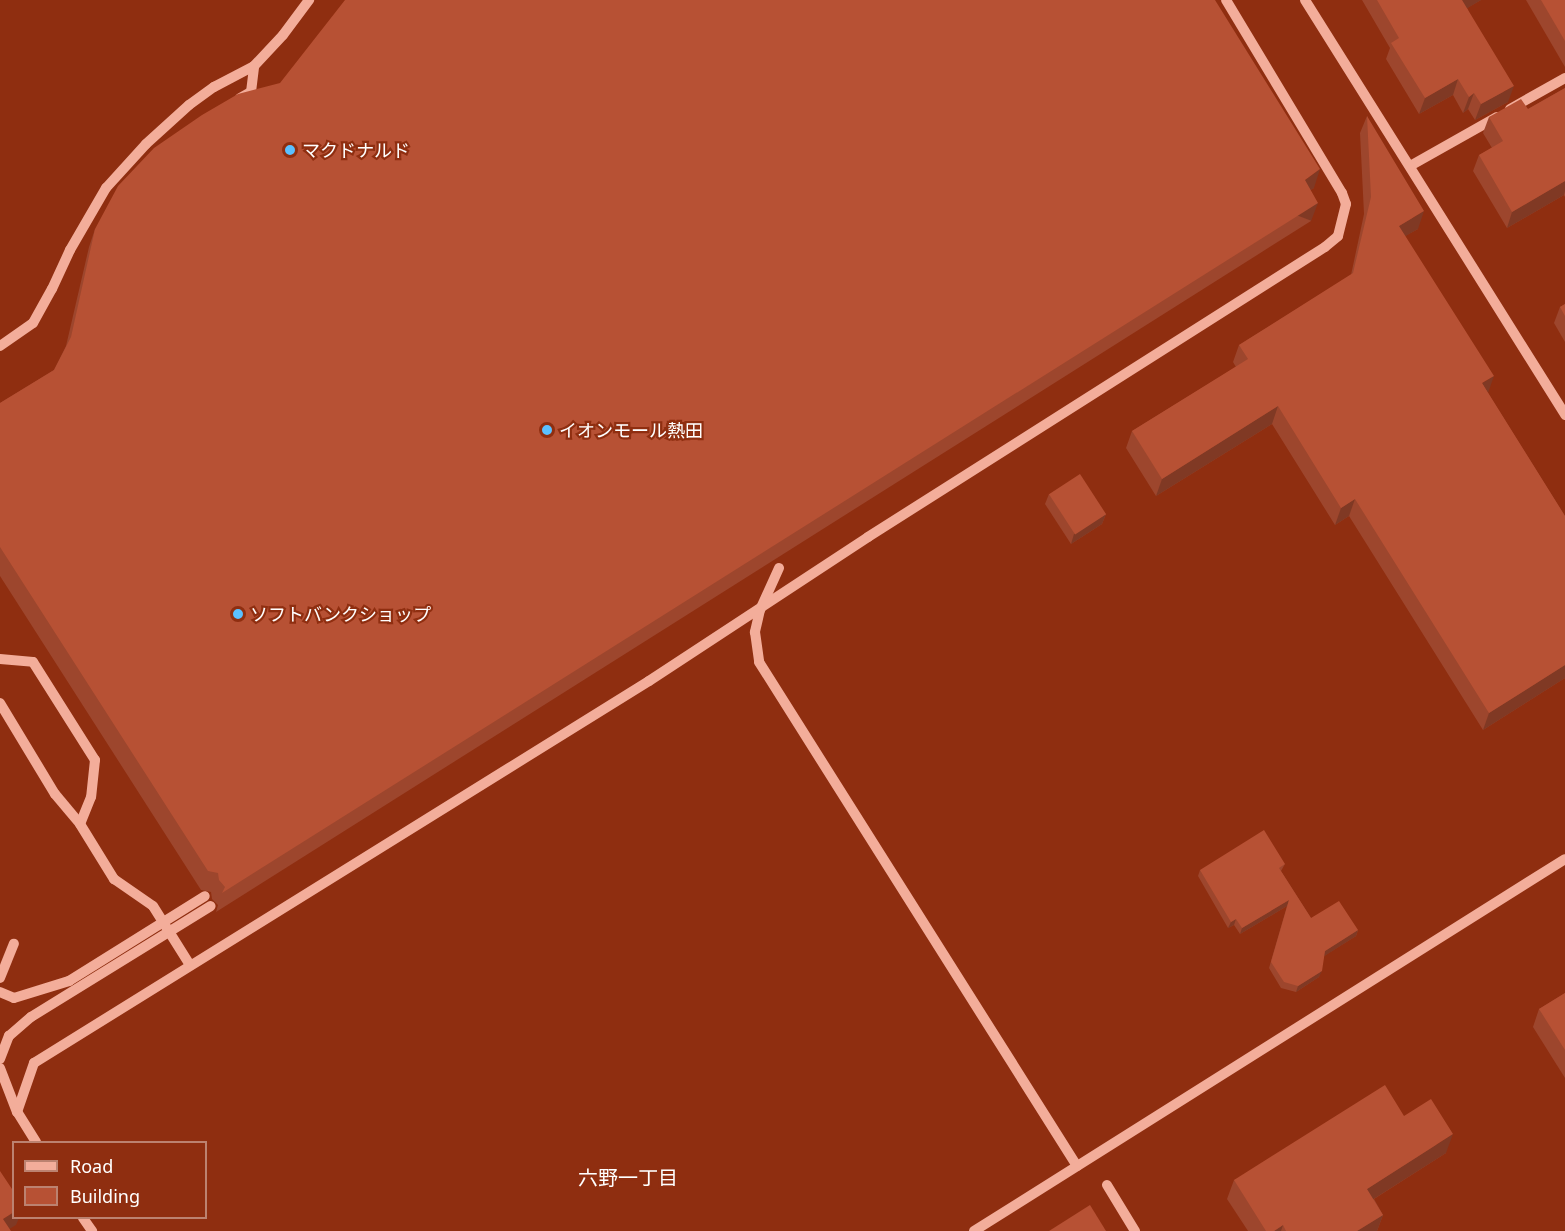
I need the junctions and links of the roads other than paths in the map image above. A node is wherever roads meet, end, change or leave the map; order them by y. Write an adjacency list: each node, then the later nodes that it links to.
1 (309, 0): 4 (street)
2 (1226, 0): 13 (street)
3 (1305, 0): 8 (street)
4 (254, 66): 6 (street); 9 (street)
5 (1565, 78): 8 (street)
6 (231, 104)
7 (151, 155): 9 (street)
8 (1410, 166): 11 (street)
9 (106, 188): 10 (street)
10 (0, 346)
11 (1565, 415)
12 (779, 568): 13 (street)
13 (760, 610): 19 (street); 26 (street)
14 (0, 658): 16 (street)
15 (0, 703): 16 (street)
16 (80, 824): 19 (street)
17 (1565, 859): 26 (street)
18 (14, 944): 20 (street)
19 (190, 964): 24 (street)
20 (0, 978)
21 (0, 992): 22 (street, bridge)
22 (0, 1059)
23 (0, 1068): 24 (street)
24 (16, 1112): 25 (street)
25 (35, 1141)
26 (1077, 1166): 28 (street)
27 (1107, 1185): 29 (street)
28 (974, 1231)
29 (1135, 1231)

